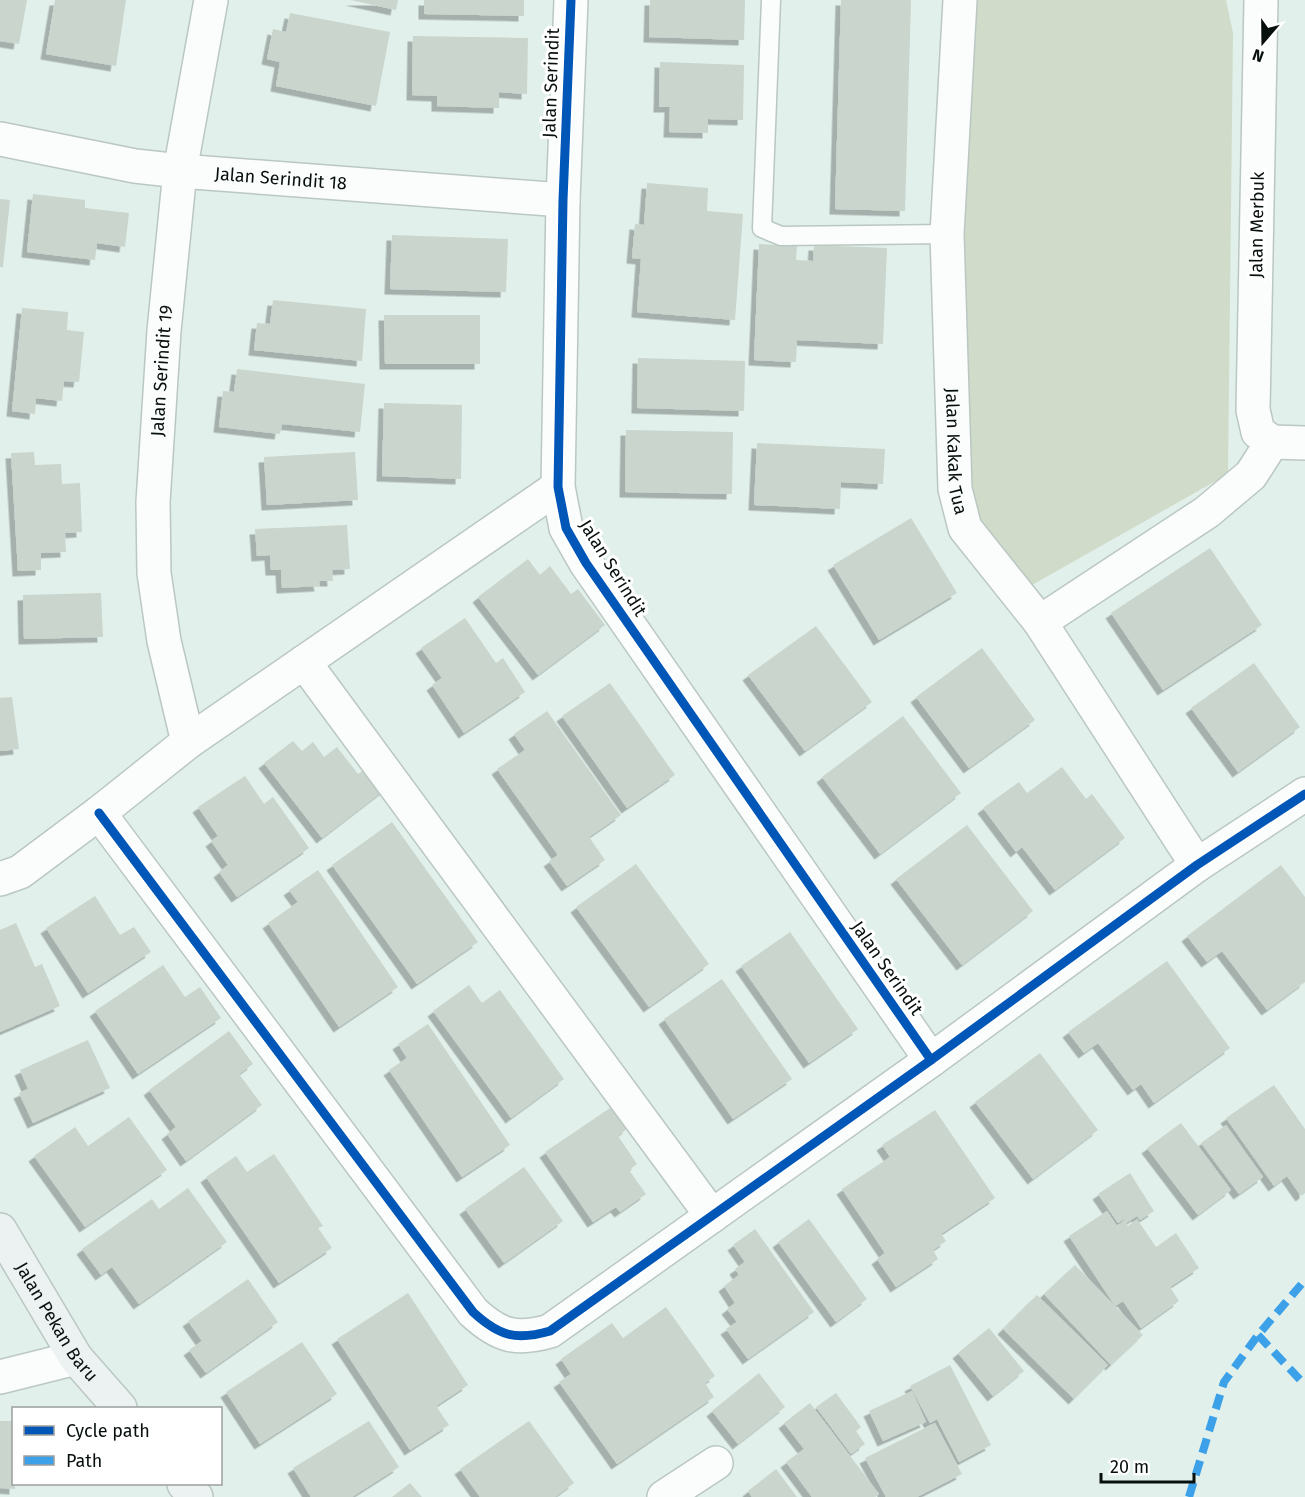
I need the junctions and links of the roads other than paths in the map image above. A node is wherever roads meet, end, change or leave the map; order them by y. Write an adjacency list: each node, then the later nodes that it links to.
1 (211, 0): 7 (street, Jalan Serindit 19)
2 (571, 0): 8 (street, Jalan Serindit)
3 (771, 0): 9 (lane)
4 (960, 0): 9 (street, Jalan Kakak Tua)
5 (1261, 0): 10 (street, Jalan Merbuk)
6 (0, 139): 7 (street, Jalan Serindit 18)
7 (180, 171): 8 (street, Jalan Serindit 18); 15 (street, Jalan Serindit 19)
8 (563, 200): 12 (street, Jalan Serindit)
9 (947, 234): 13 (street, Jalan Kakak Tua)
10 (1272, 442): 11 (street); 13 (street)
11 (1305, 443)
12 (558, 487): 14 (street); 20 (street, Jalan Serindit)
13 (1040, 622): 18 (street, Jalan Kakak Tua)
14 (304, 662): 15 (street); 21 (street)
15 (188, 742): 17 (street)
16 (1305, 794): 18 (street)
17 (99, 813): 19 (street); 21 (street)
18 (1197, 865): 20 (street)
19 (0, 879)
20 (931, 1060): 21 (street)
21 (712, 1216)
22 (0, 1230): 23 (street, Jalan Pekan Baru)
23 (76, 1358): 24 (street); 25 (street, Jalan Pekan Baru)
24 (0, 1377)
25 (119, 1407)
26 (716, 1463): 27 (street)
27 (664, 1497)

